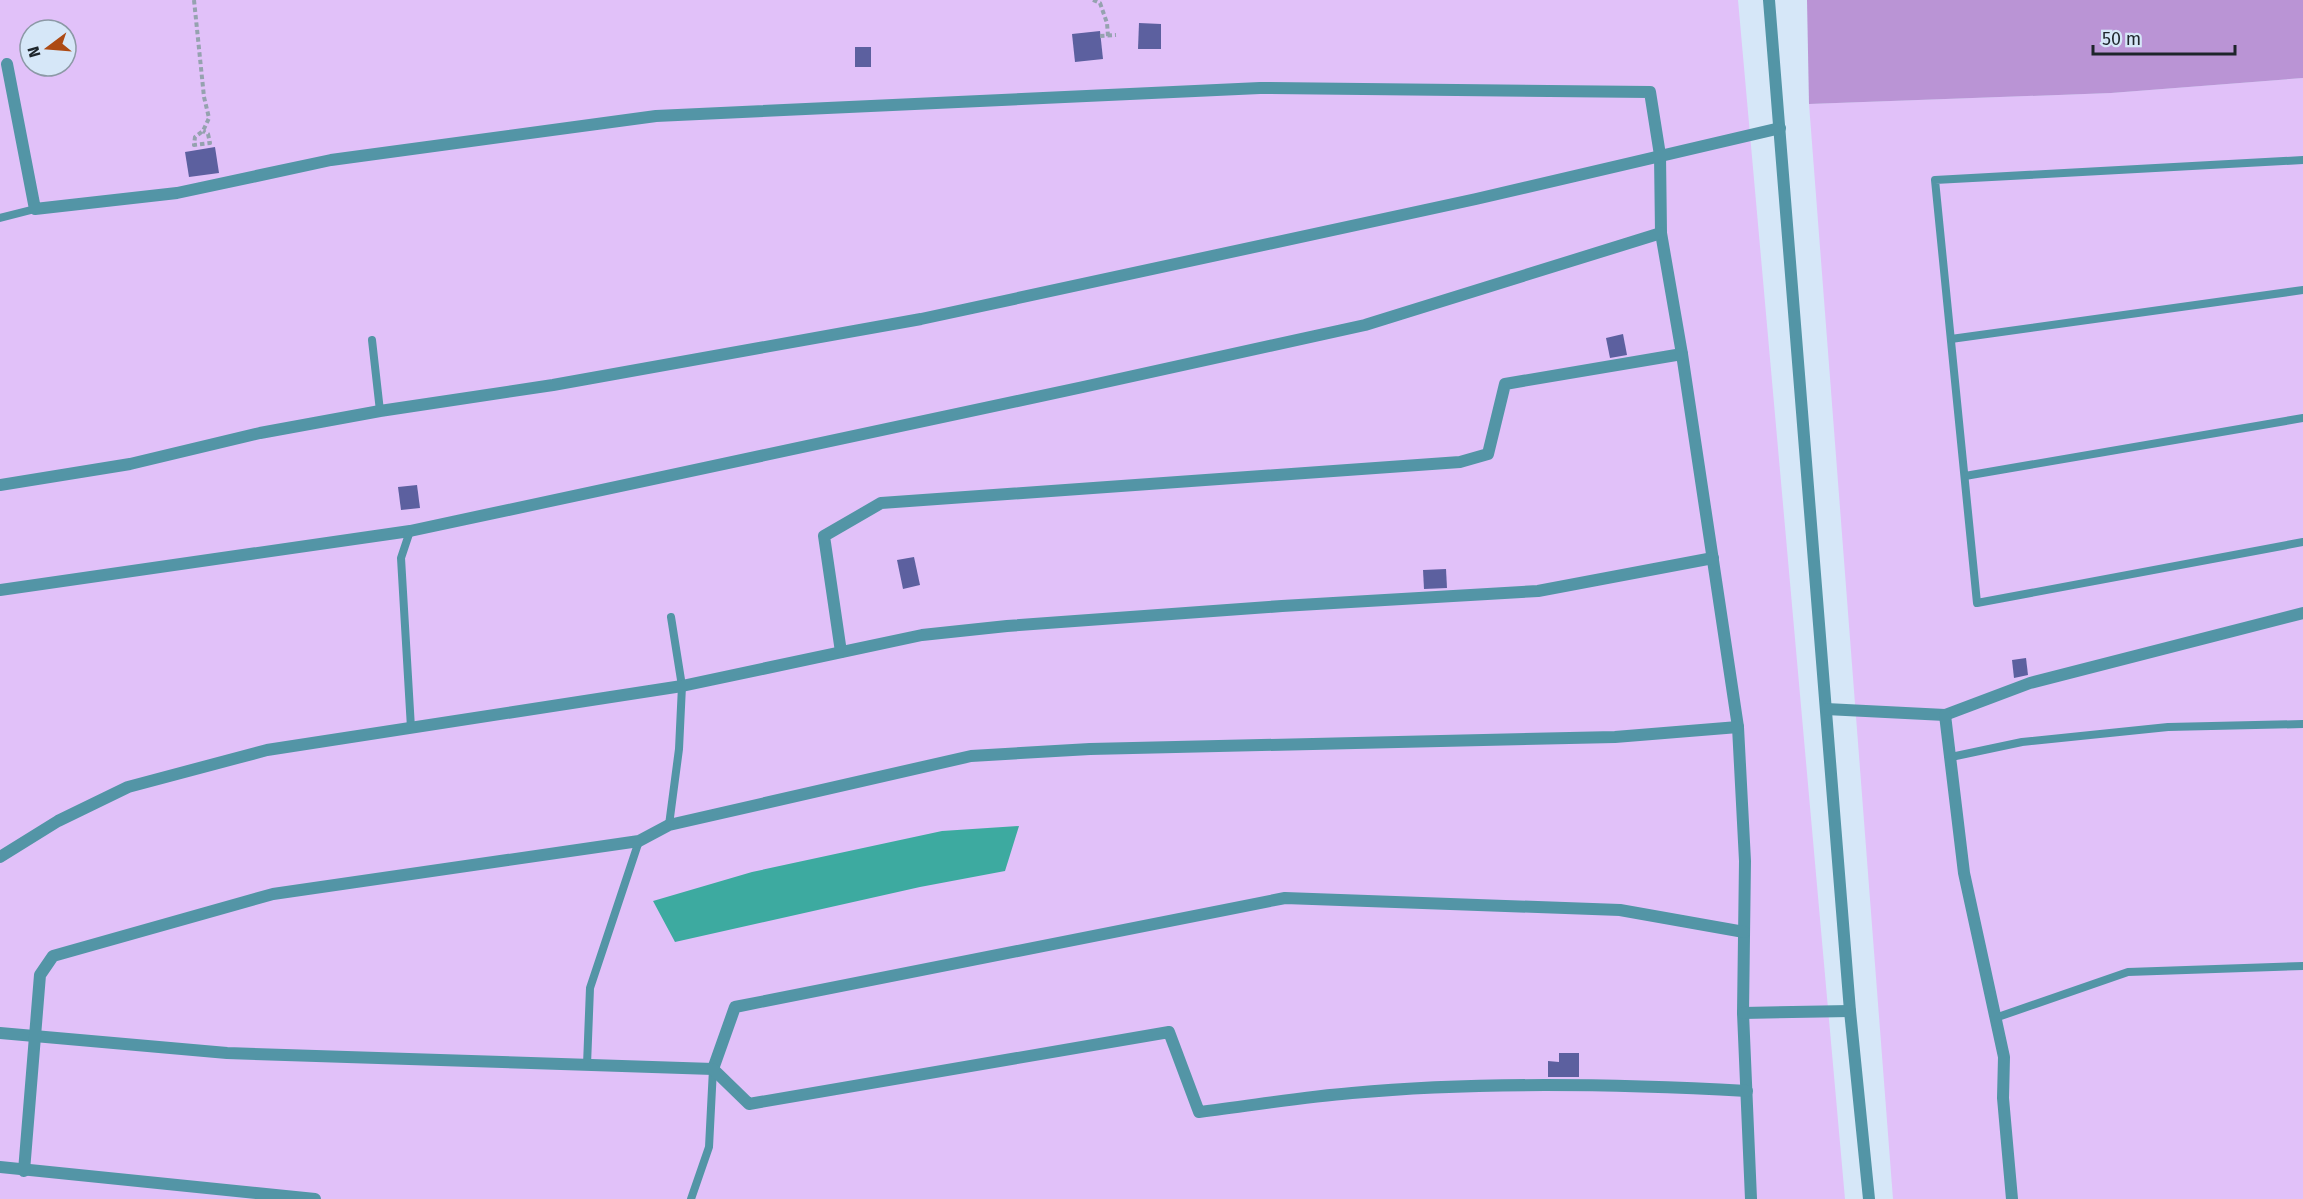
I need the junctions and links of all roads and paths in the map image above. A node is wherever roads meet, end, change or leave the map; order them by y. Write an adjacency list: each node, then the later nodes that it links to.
1 (194, 0): 9 (path)
2 (1093, 0): 6 (path)
3 (1769, 0): 8 (street)
4 (1116, 35): 6 (path)
5 (1100, 36): 6 (path)
6 (1108, 36)
7 (3, 64): 12 (street)
8 (1780, 128): 10 (street); 31 (street)
9 (203, 131): 9 (path)
10 (1660, 155): 12 (street); 14 (street); 19 (street)
11 (2303, 160): 16 (lane)
12 (35, 209): 13 (lane)
13 (0, 218)
14 (1661, 233): 18 (street); 23 (street)
15 (2303, 291): 16 (lane)
16 (1951, 339): 21 (lane)
17 (372, 340): 19 (lane)
18 (1682, 354): 25 (street); 29 (street)
19 (380, 411): 22 (street)
20 (2303, 418): 21 (lane)
21 (1965, 476): 24 (lane)
22 (0, 485)
23 (410, 531): 26 (street); 35 (lane)
24 (2303, 542)
25 (1713, 558): 29 (street); 34 (street)
26 (0, 590)
27 (2303, 613): 32 (street)
28 (671, 617): 30 (lane)
29 (841, 652): 30 (street)
30 (682, 686): 35 (street); 37 (lane)
31 (1826, 709): 32 (street); 42 (street)
32 (1945, 715): 36 (street)
33 (2303, 724): 36 (lane)
34 (1738, 727): 37 (street); 40 (street)
35 (411, 728): 39 (street)
36 (1951, 757): 44 (street)
37 (669, 825): 38 (street)
38 (639, 841): 46 (street); 47 (lane)
39 (0, 856)
40 (1744, 932): 43 (street); 48 (street)
41 (2303, 966): 44 (lane)
42 (1850, 1011): 43 (street); 55 (street)
43 (1743, 1013): 49 (street)
44 (1995, 1018): 56 (street)
45 (0, 1033): 46 (street)
46 (35, 1036): 47 (street); 51 (street)
47 (587, 1065): 48 (street)
48 (713, 1069): 49 (street); 53 (lane)
49 (1747, 1091): 54 (street)
50 (0, 1167): 51 (street)
51 (24, 1171): 52 (street)
52 (315, 1199)
53 (692, 1199)
54 (1751, 1199)
55 (1869, 1199)
56 (2012, 1199)

